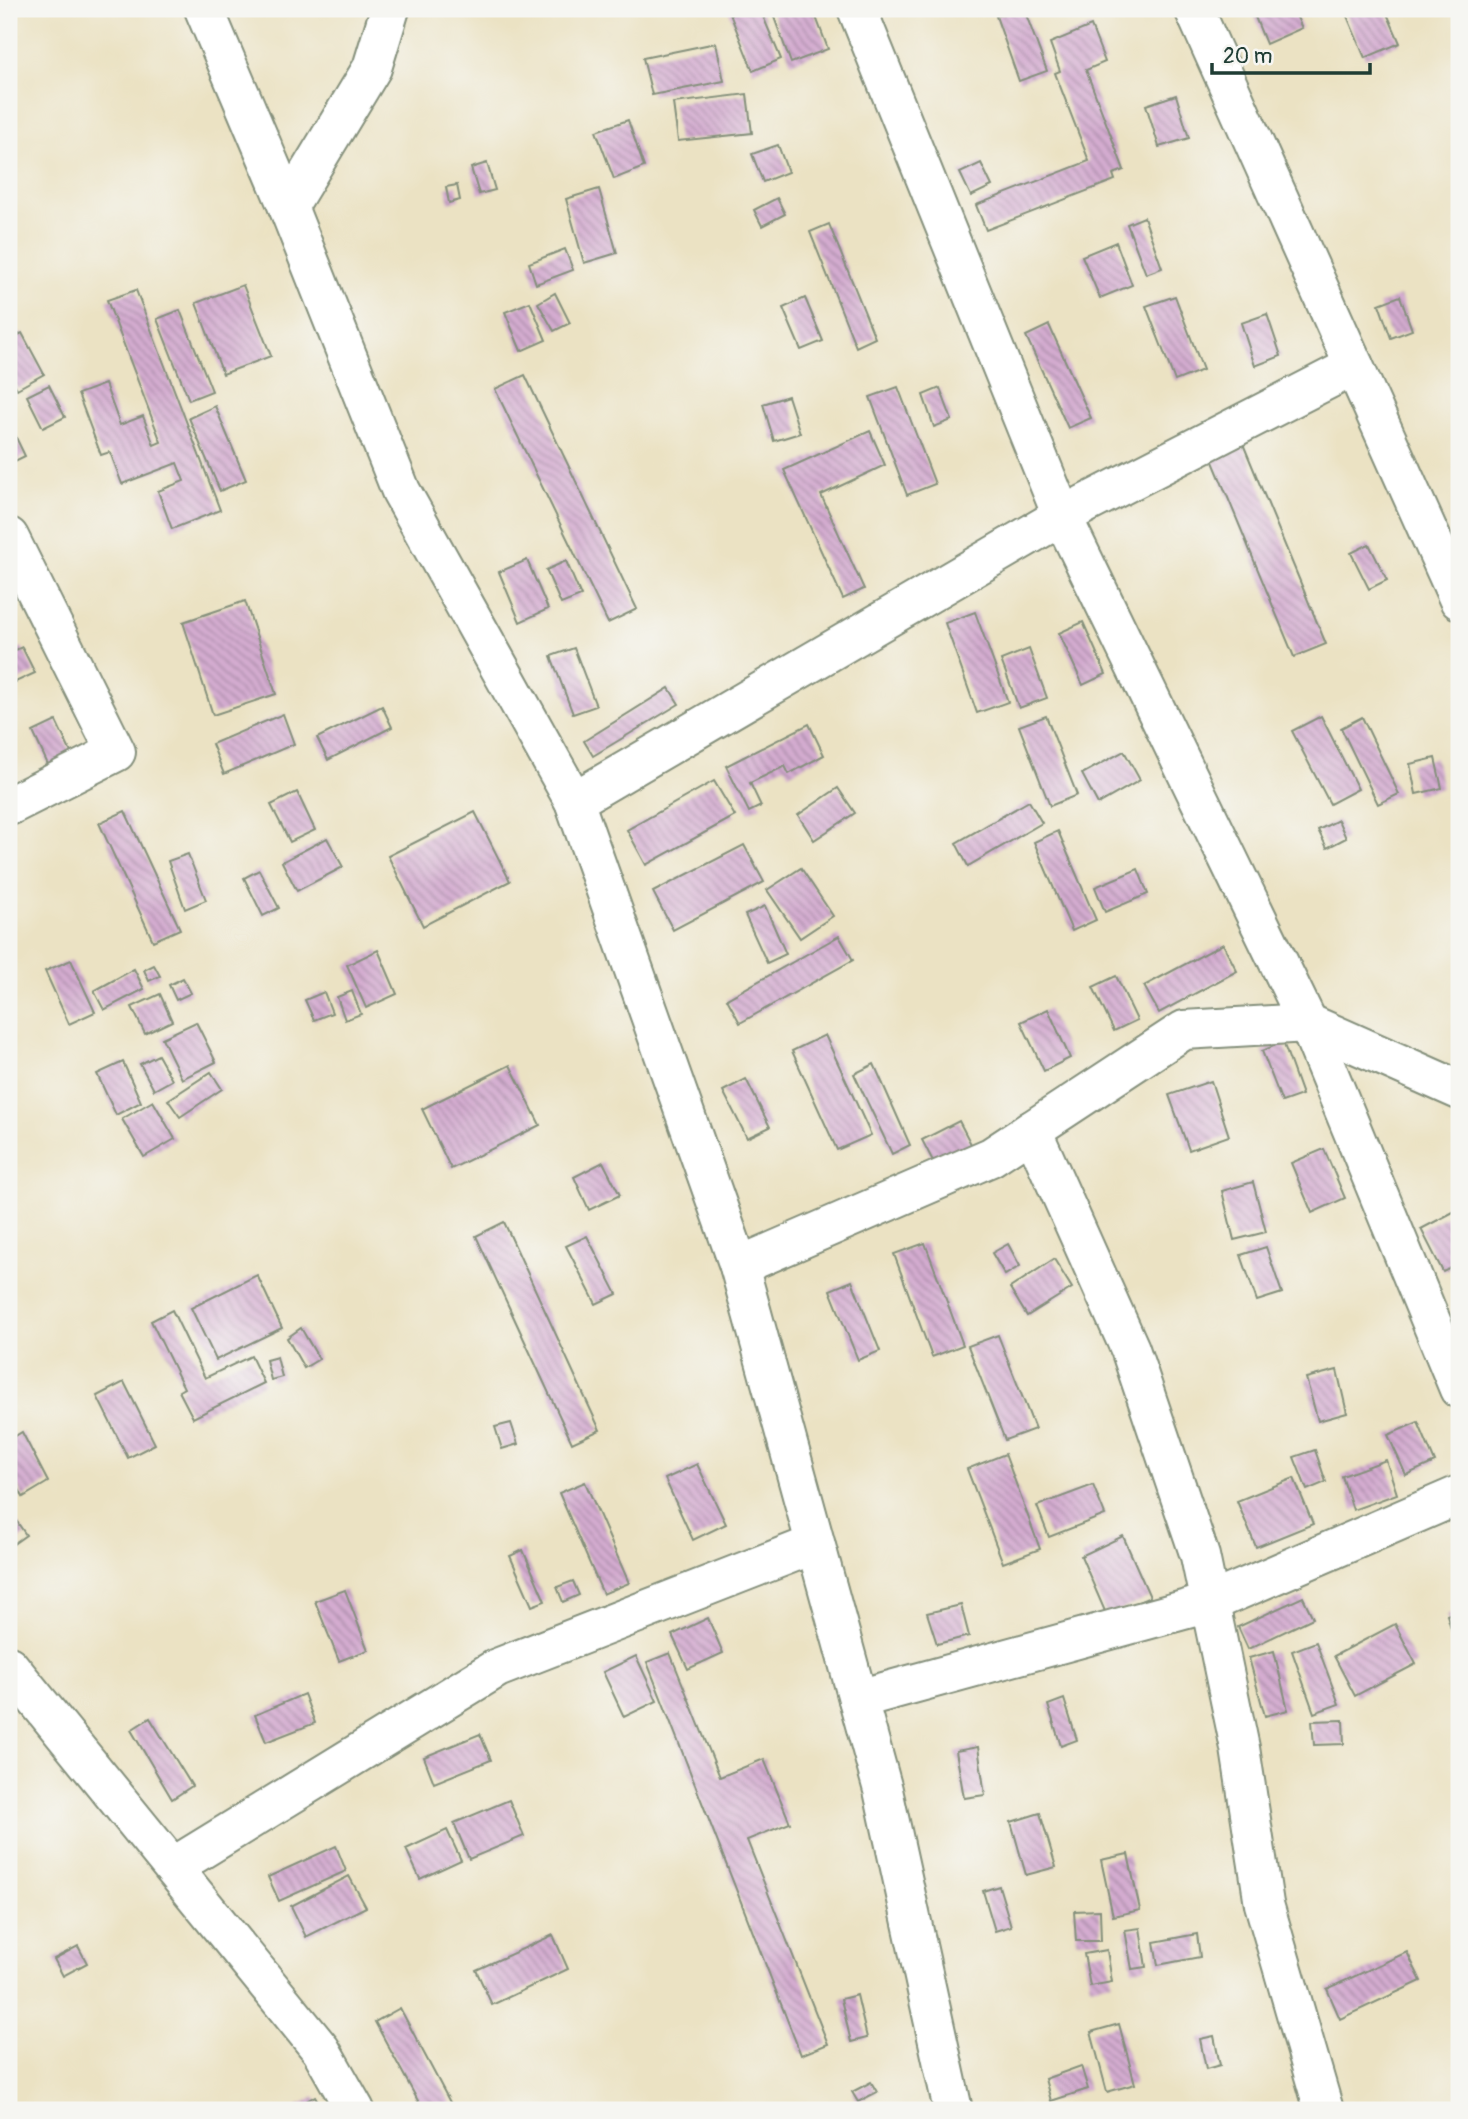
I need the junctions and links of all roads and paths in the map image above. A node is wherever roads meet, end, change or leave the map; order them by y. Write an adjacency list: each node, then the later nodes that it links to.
1 (204, 9): 5 (street)
2 (390, 9): 5 (street)
3 (857, 9): 7 (street)
4 (1194, 9): 6 (street)
5 (288, 206): 10 (street)
6 (1354, 366): 7 (street); 9 (street)
7 (1062, 516): 10 (street); 12 (street)
8 (9, 537): 11 (street)
9 (1459, 600)
10 (574, 802): 15 (street)
11 (9, 806)
12 (1308, 1023): 13 (street); 14 (street); 16 (street)
13 (1459, 1090)
14 (1032, 1130): 15 (street); 19 (street)
15 (739, 1266): 18 (street)
16 (1459, 1389)
17 (1459, 1496): 19 (street)
18 (815, 1544): 21 (street); 22 (street)
19 (1209, 1603): 21 (street); 25 (street)
20 (9, 1666): 22 (street)
21 (858, 1699): 24 (street)
22 (173, 1867): 23 (street)
23 (355, 2110)
24 (953, 2110)
25 (1324, 2110)

